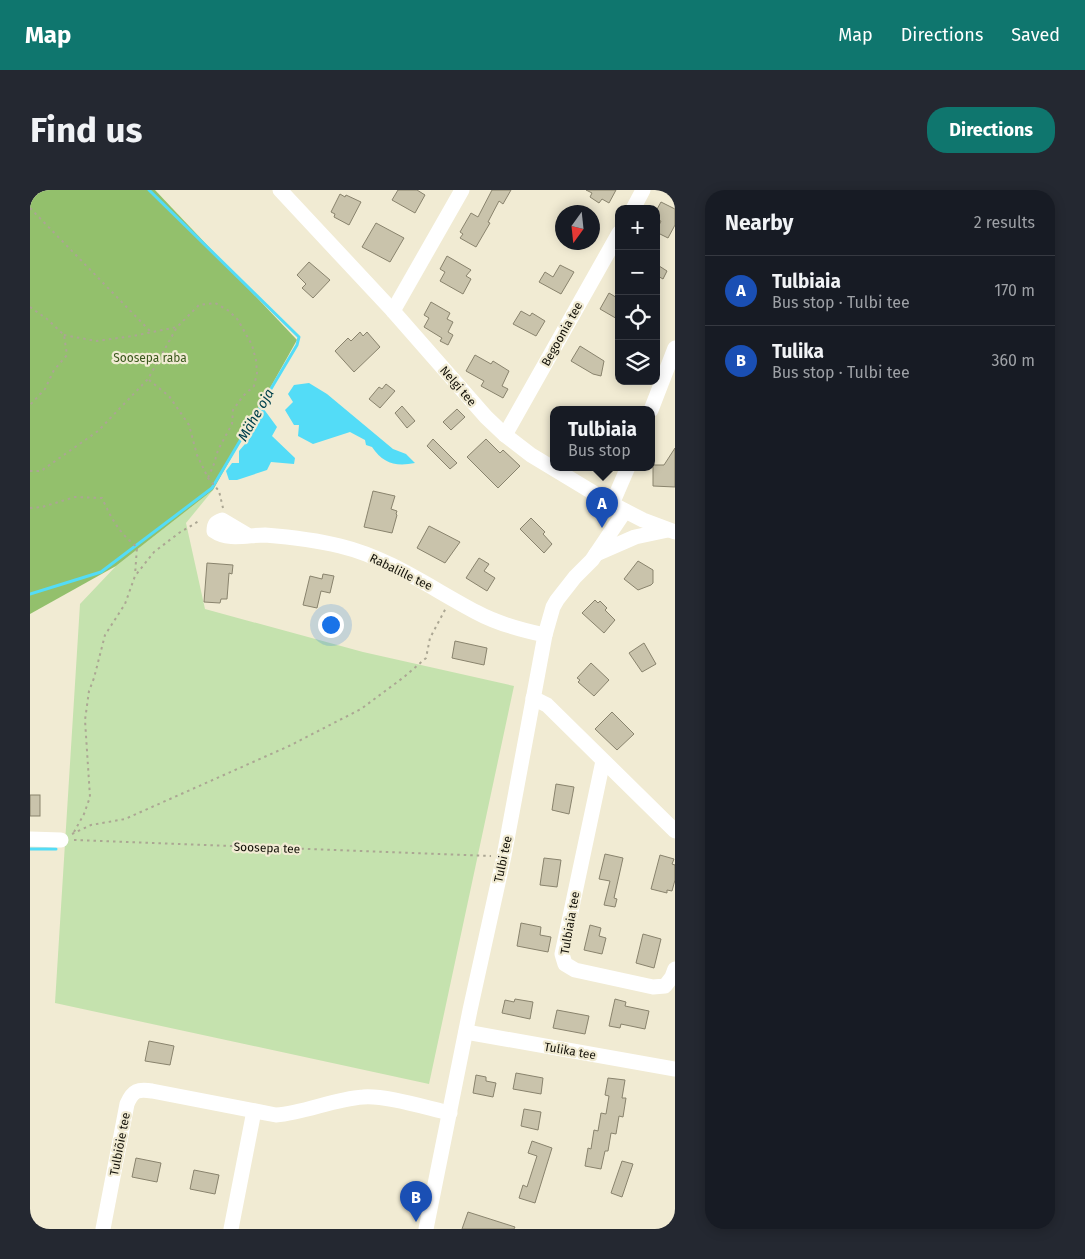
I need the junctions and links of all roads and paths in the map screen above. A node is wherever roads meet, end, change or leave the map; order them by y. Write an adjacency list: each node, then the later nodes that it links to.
1 (280, 190): 8 (street, Nelgi tee)
2 (462, 190): 8 (street)
3 (643, 190): 4 (street)
4 (635, 205)
5 (30, 208): 10 (path)
6 (615, 241): 16 (street, Begoonia tee)
7 (30, 308): 11 (path)
8 (393, 311): 16 (street, Nelgi tee)
9 (177, 327): 10 (path); 13 (path); 21 (path)
10 (151, 332): 11 (path)
11 (64, 335): 14 (path)
12 (675, 348): 15 (street)
13 (148, 379): 18 (path); 21 (path)
14 (30, 406)
15 (653, 406)
16 (505, 435): 17 (street, Nelgi tee)
17 (550, 466)
18 (30, 471)
19 (558, 471): 22 (street, Nelgi tee)
20 (627, 471): 22 (street, Tulbi tee)
21 (208, 478): 24 (path)
22 (619, 507): 26 (street, Nelgi tee); 28 (street, Tulbi tee)
23 (30, 508): 29 (path)
24 (224, 511)
25 (199, 521): 29 (path)
26 (672, 531): 28 (street)
27 (249, 536): 30 (street, Rabalille tee)
28 (596, 554): 31 (street, Tulbi tee)
29 (135, 576): 35 (path)
30 (451, 597): 31 (street, Rabalille tee); 35 (path)
31 (545, 634): 32 (street, Tulbi tee)
32 (533, 698): 33 (street); 37 (street, Tulbi tee)
33 (603, 761): 34 (street); 38 (street, Tulbiaia tee)
34 (675, 832)
35 (68, 836): 36 (street); 37 (path, Soosepa tee)
36 (30, 839)
37 (504, 856): 39 (street, Tulbi tee)
38 (675, 969)
39 (466, 1032): 40 (street, Tulika tee); 42 (street, Tulbi tee)
40 (675, 1069)
41 (254, 1111): 42 (street, Tulbiõie tee); 44 (street, Tulbiõie tee); 45 (street)
42 (450, 1113): 43 (street, Tulbi tee)
43 (436, 1181): 46 (street); 47 (street, Tulbi tee)
44 (102, 1229)
45 (231, 1229)
46 (420, 1229)
47 (426, 1229)

